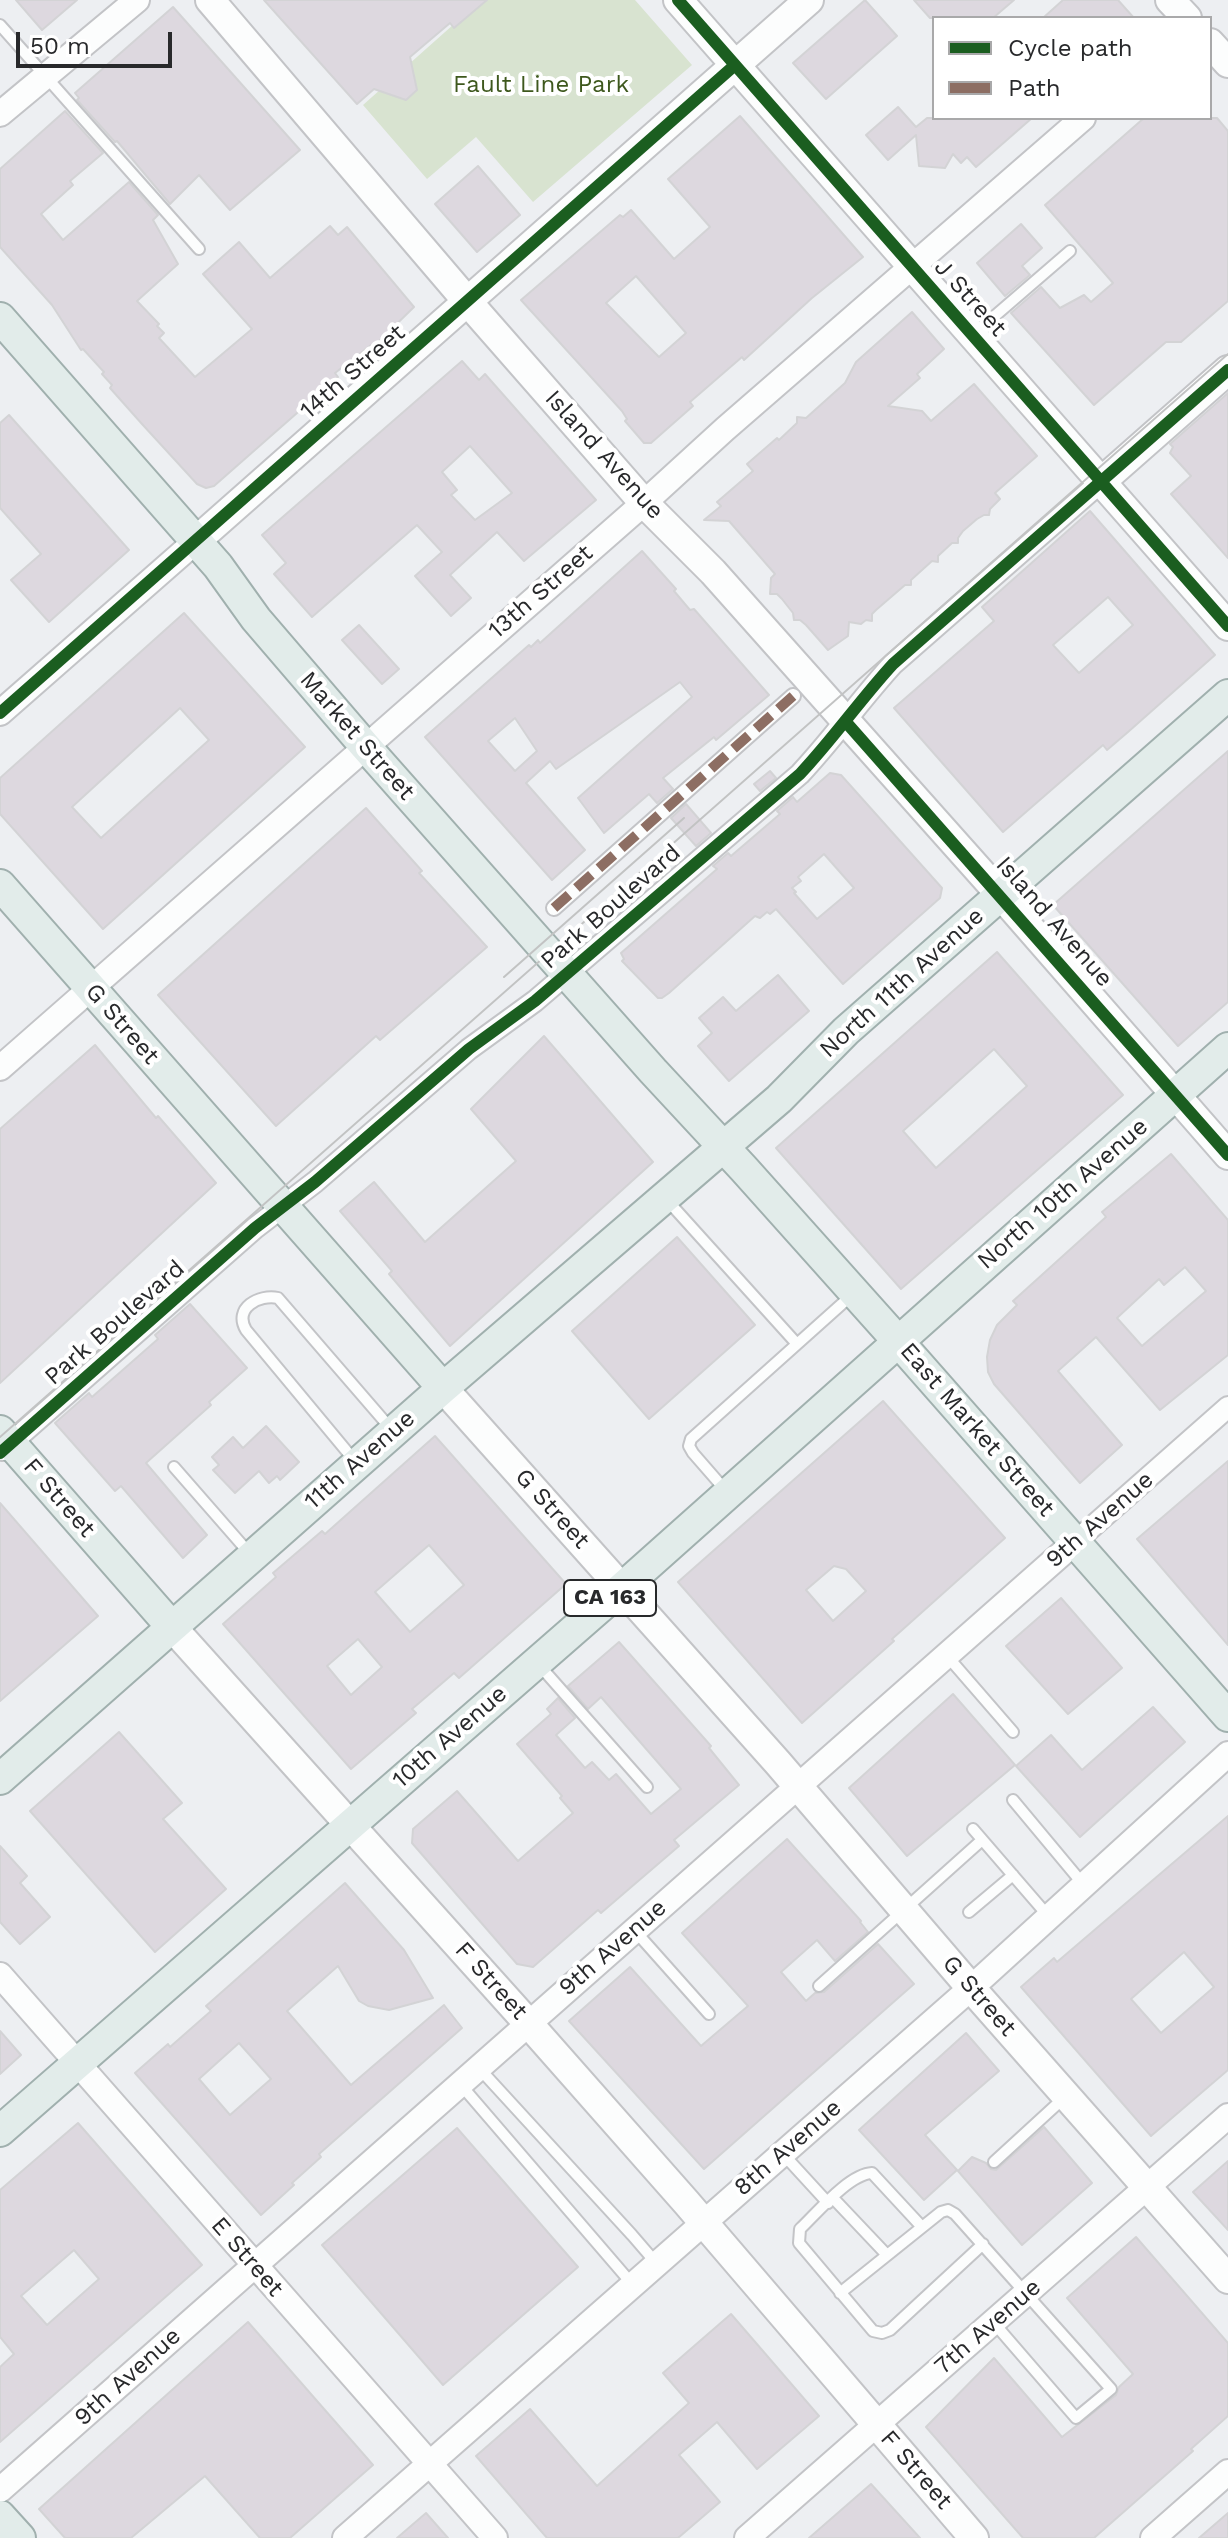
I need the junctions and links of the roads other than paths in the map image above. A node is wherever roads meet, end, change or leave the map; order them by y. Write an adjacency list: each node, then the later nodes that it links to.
1 (137, 0): 11 (street)
2 (210, 0): 17 (main road, Island Avenue)
3 (678, 0): 10 (main road, J Street)
4 (809, 0): 10 (main road, 14th Street)
5 (1170, 0): 6 (main road)
6 (1185, 16)
7 (0, 25): 11 (lane)
8 (1212, 45): 9 (main road)
9 (1228, 63)
10 (735, 65): 16 (main road, J Street); 17 (main road, 14th Street)
11 (45, 75): 12 (street); 14 (lane)
12 (0, 114)
13 (1081, 120): 16 (street, 13th Street)
14 (199, 249)
15 (1070, 251): 19 (lane)
16 (913, 267): 19 (main road, J Street); 22 (street, 13th Street)
17 (467, 301): 22 (main road, Island Avenue); 23 (main road, 14th Street)
18 (0, 318): 23 (main road, Market Street)
19 (973, 335): 21 (main road, J Street)
20 (1228, 370): 21 (main road, Park Boulevard)
21 (1102, 481): 24 (main road, J Street); 28 (street, Park Boulevard)
22 (644, 503): 28 (main road, Island Avenue); 29 (street, 13th Street)
23 (196, 541): 27 (street, 14th Street); 29 (main road, Market Street)
24 (1228, 626)
25 (1228, 695): 31 (main road, North 11th Avenue)
26 (793, 696): 32 (street)
27 (0, 713)
28 (845, 721): 31 (main road, Island Avenue); 33 (street, Park Boulevard)
29 (365, 746): 33 (main road, Market Street); 34 (street, 13th Street)
30 (0, 885): 34 (main road, G Street)
31 (1000, 894): 37 (main road, Island Avenue); 38 (main road, North 11th Avenue)
32 (554, 908)
33 (566, 974): 38 (main road, Market Street); 41 (street, Park Boulevard)
34 (90, 988): 36 (street, 13th Street); 41 (main road, G Street)
35 (1228, 1048): 37 (main road, North 10th Avenue / CA 163)
36 (0, 1068)
37 (1176, 1095): 39 (main road, Island Avenue); 43 (main road, North 10th Avenue / CA 163)
38 (724, 1147): 40 (main road, 11th Avenue); 42 (main road, East Market Street)
39 (1228, 1155)
40 (665, 1197): 44 (lane); 45 (main road, 11th Avenue)
41 (284, 1207): 45 (main road, G Street); 48 (street, Park Boulevard)
42 (855, 1293): 43 (main road, East Market Street); 44 (lane)
43 (897, 1340): 51 (main road, 10th Avenue / CA 163); 52 (main road, East Market Street)
44 (797, 1344): 51 (lane)
45 (443, 1388): 47 (main road, 11th Avenue); 54 (main road, G Street)
46 (1228, 1407): 52 (street, 9th Avenue)
47 (393, 1431): 49 (main road, 11th Avenue); 49 (lane)
48 (4, 1442): 55 (main road, F Street)
49 (357, 1463): 53 (main road, 11th Avenue)
50 (174, 1467): 53 (lane)
51 (728, 1493): 54 (main road, 10th Avenue / CA 163)
52 (1075, 1542): 56 (street, 9th Avenue); 58 (main road, East Market Street)
53 (251, 1556): 55 (main road, 11th Avenue)
54 (622, 1588): 57 (main road, 10th Avenue / CA 163); 62 (main road, G Street)
55 (171, 1626): 61 (main road, 11th Avenue); 65 (main road, F Street)
56 (946, 1655): 59 (lane); 62 (street, 9th Avenue)
57 (537, 1662): 63 (lane); 65 (main road, 10th Avenue / CA 163)
58 (1228, 1716)
59 (1013, 1732)
60 (1228, 1754): 69 (street, 8th Avenue)
61 (0, 1779)
62 (798, 1786): 70 (main road, G Street); 73 (street, 9th Avenue)
63 (647, 1787)
64 (1013, 1800): 69 (lane)
65 (349, 1824): 78 (main road, F Street); 79 (main road, 10th Avenue / CA 163)
66 (973, 1829): 67 (lane)
67 (982, 1840): 68 (lane); 70 (lane)
68 (1013, 1875): 71 (lane); 72 (lane)
69 (1084, 1885): 72 (street, 8th Avenue)
70 (904, 1910): 75 (lane); 76 (main road, G Street)
71 (969, 1912)
72 (1049, 1917): 76 (street, 8th Avenue)
73 (634, 1930): 77 (lane); 78 (street, 9th Avenue)
74 (0, 1975): 79 (street, E Street)
75 (819, 1986)
76 (971, 1988): 81 (main road, G Street); 84 (street, 8th Avenue)
77 (709, 2014)
78 (528, 2023): 80 (street, 9th Avenue); 88 (main road, F Street)
79 (77, 2062): 83 (main road, 10th Avenue); 93 (street, E Street)
80 (469, 2075): 92 (lane); 93 (street, 9th Avenue); 95 (lane)
81 (1066, 2096): 85 (lane); 86 (main road, G Street)
82 (1228, 2116): 86 (street, 7th Avenue)
83 (0, 2131)
84 (783, 2153): 87 (lane); 88 (street, 8th Avenue)
85 (994, 2162)
86 (1148, 2188): 94 (main road, G Street); 97 (street, 7th Avenue)
87 (830, 2200): 89 (lane); 91 (lane); 96 (lane)
88 (703, 2223): 92 (street, 8th Avenue); 99 (main road, F Street)
89 (922, 2227): 90 (lane); 91 (lane)
90 (983, 2244): 96 (lane); 97 (lane)
91 (887, 2255): 96 (lane)
92 (657, 2264): 95 (street, 8th Avenue)
93 (254, 2265): 100 (street, E Street); 102 (street, 9th Avenue)
94 (1228, 2279)
95 (633, 2285): 100 (street, 8th Avenue)
96 (840, 2293)
97 (1027, 2293): 98 (street, 7th Avenue); 98 (lane)
98 (993, 2322): 99 (street, 7th Avenue)
99 (876, 2424): 107 (street, 7th Avenue); 108 (main road, F Street)
100 (431, 2464): 105 (street, 8th Avenue); 106 (street, E Street)
101 (1228, 2472): 109 (street)
102 (0, 2490)
103 (0, 2516): 104 (main road)
104 (20, 2538)
105 (345, 2538)
106 (495, 2538)
107 (747, 2538)
108 (974, 2538)
109 (1153, 2538)

